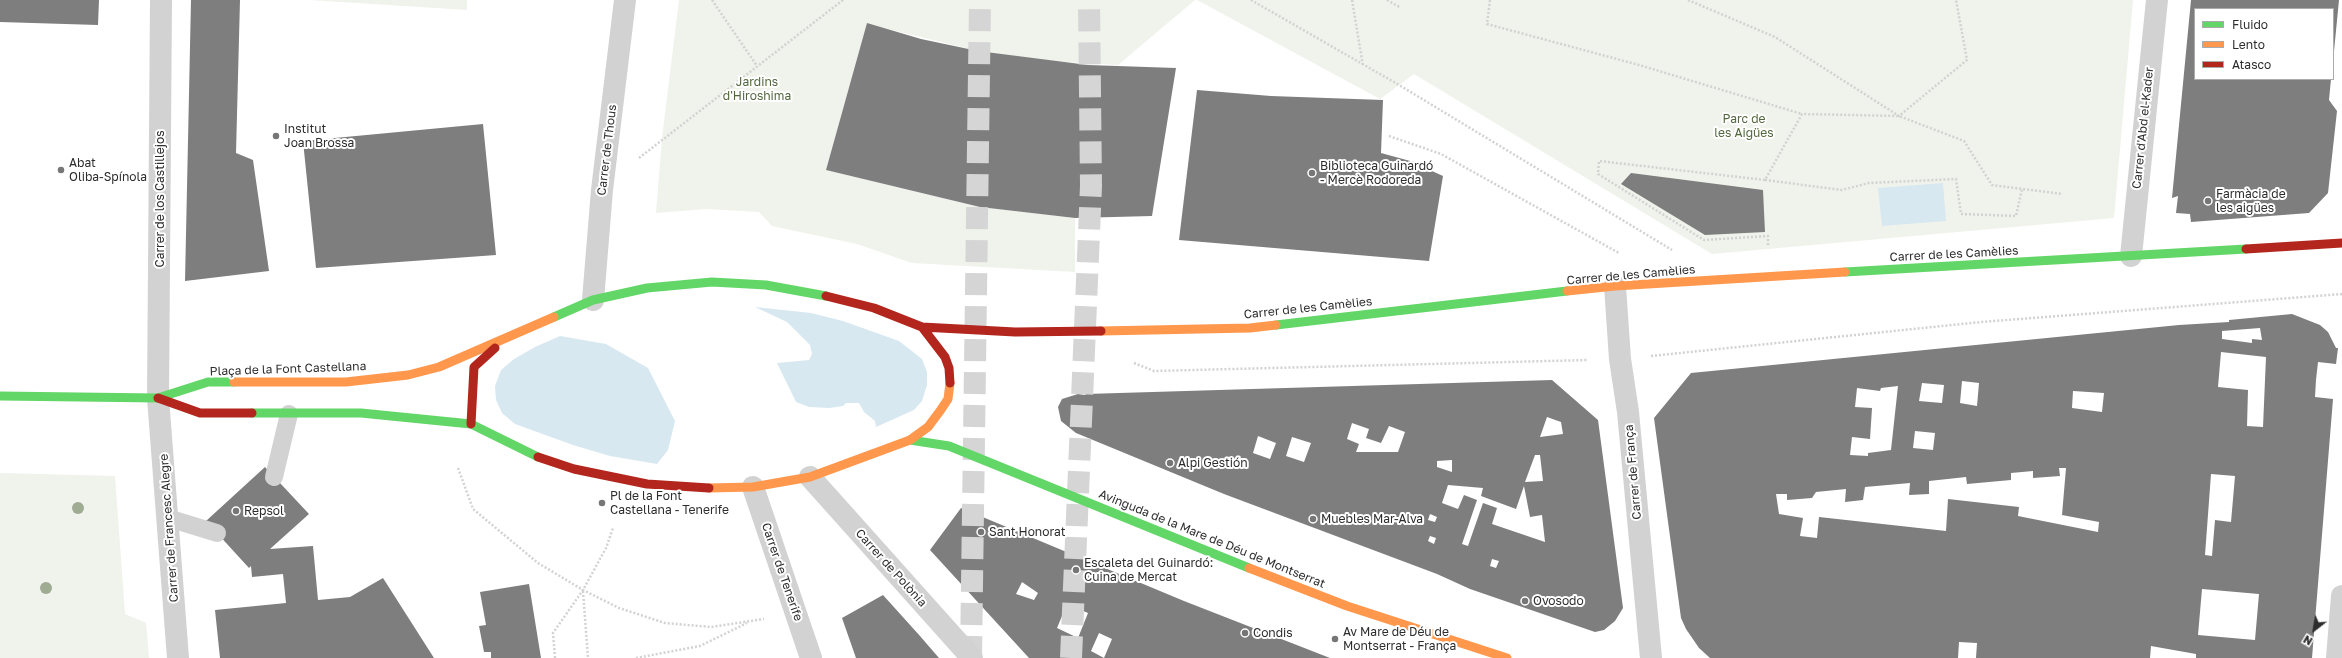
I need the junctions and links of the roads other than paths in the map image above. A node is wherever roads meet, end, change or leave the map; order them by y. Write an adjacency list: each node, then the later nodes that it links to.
1 (161, 0): 11 (street, Carrer de los Castillejos)
2 (625, 0): 7 (street, Carrer de Thous)
3 (2157, 0): 5 (street, Carrer d'Abd el-Kader)
4 (2342, 243): 5 (street, Carrer de les Camèlies)
5 (2131, 256): 6 (street, Carrer de les Camèlies)
6 (1616, 286): 8 (street, Carrer de les Camèlies); 25 (street, Carrer de França)
7 (593, 300): 8 (street, Plaça de la Font Castellana); 9 (street, Plaça de la Font Castellana)
8 (922, 327): 14 (street)
9 (514, 336): 11 (street, Plaça de la Font Castellana); 13 (street, Plaça de la Font Castellana)
10 (0, 396): 11 (street)
11 (158, 398): 12 (street); 18 (street, Carrer de Francesc Alegre)
12 (289, 414): 13 (street); 15 (lane)
13 (471, 424): 17 (street)
14 (910, 440): 16 (street); 24 (street, Avinguda de la Mare de Déu de Montserrat)
15 (274, 477)
16 (810, 477): 17 (street); 23 (street, Carrer de Polònia)
17 (753, 487): 22 (street, Carrer de Tenerife)
18 (168, 518): 19 (lane); 21 (street, Carrer de Francesc Alegre)
19 (217, 533)
20 (2342, 596): 26 (street)
21 (178, 658)
22 (811, 658)
23 (972, 658)
24 (1507, 658)
25 (1651, 658)
26 (2337, 658)

